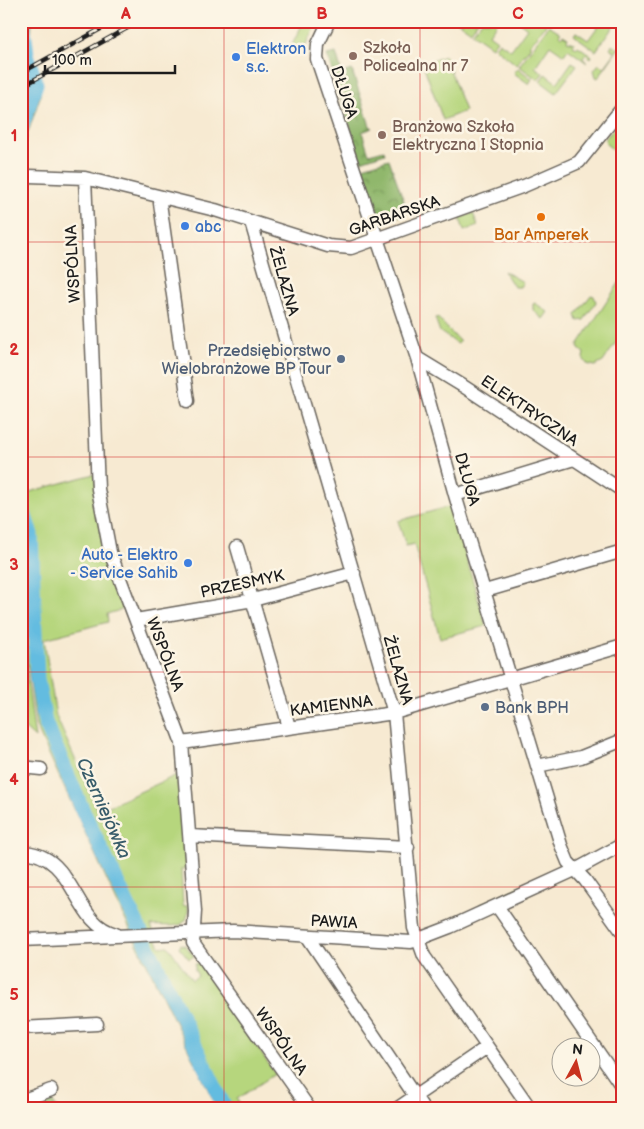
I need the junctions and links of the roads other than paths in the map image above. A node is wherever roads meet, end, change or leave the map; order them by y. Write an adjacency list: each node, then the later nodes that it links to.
1 (330, 21): 7 (street, DŁUGA)
2 (623, 107): 7 (street, GARBARSKA)
3 (29, 176): 4 (street, GARBARSKA)
4 (84, 178): 5 (street, GARBARSKA); 18 (street, WSPÓLNA)
5 (161, 197): 6 (street, GARBARSKA); 9 (street)
6 (251, 222): 7 (street, GARBARSKA); 15 (street, ŻELAZNA)
7 (378, 239): 8 (street, DŁUGA)
8 (417, 358): 10 (street, ELEKTRYCZNA); 12 (street, DŁUGA)
9 (188, 400)
10 (574, 459): 11 (street, ELEKTRYCZNA); 12 (street)
11 (623, 491)
12 (455, 495): 16 (street, DŁUGA)
13 (237, 546): 17 (street)
14 (623, 551): 16 (street)
15 (354, 573): 17 (street, PRZESMYK); 21 (street, ŻELAZNA)
16 (485, 591): 20 (street, DŁUGA)
17 (253, 600): 18 (street, PRZESMYK); 22 (street)
18 (136, 620): 24 (street, WSPÓLNA)
19 (623, 646): 20 (street, KAMIENNA)
20 (511, 679): 21 (street, KAMIENNA); 25 (street, DŁUGA)
21 (394, 713): 22 (street, KAMIENNA); 30 (street, ŻELAZNA)
22 (289, 727): 24 (street, KAMIENNA)
23 (623, 740): 25 (street)
24 (182, 743): 28 (street, WSPÓLNA)
25 (537, 766): 32 (street, DŁUGA)
26 (21, 767): 27 (street)
27 (41, 769)
28 (190, 836): 30 (street); 35 (street, WSPÓLNA)
29 (623, 844): 32 (street, PAWIA)
30 (408, 847): 41 (street, ŻELAZNA)
31 (21, 852): 34 (street)
32 (577, 869): 33 (street, PAWIA); 36 (street, DŁUGA)
33 (497, 906): 41 (street, PAWIA); 45 (street)
34 (86, 909): 37 (street); 39 (street)
35 (194, 933): 37 (street, PAWIA); 38 (street, PAWIA); 49 (street, WSPÓLNA)
36 (623, 933)
37 (124, 935): 39 (street, PAWIA)
38 (307, 936): 41 (street, PAWIA); 47 (street)
39 (71, 938): 40 (street, PAWIA)
40 (21, 940)
41 (417, 941): 44 (street, ŻELAZNA)
42 (97, 1024): 43 (street)
43 (21, 1028)
44 (487, 1047): 47 (street); 52 (street, ŻELAZNA)
45 (623, 1088)
46 (51, 1090): 48 (street)
47 (415, 1096): 50 (street); 51 (street)
48 (21, 1101)
49 (309, 1108)
50 (398, 1108)
51 (423, 1108)
52 (530, 1108)

